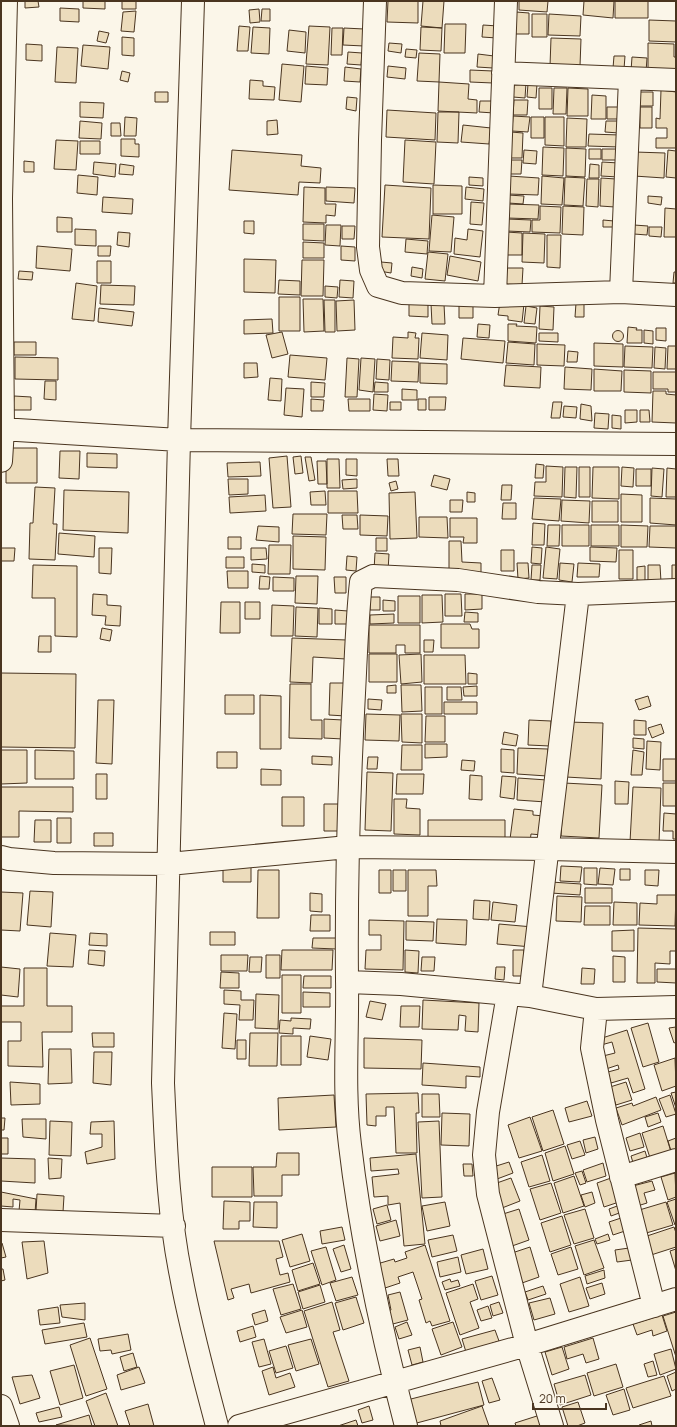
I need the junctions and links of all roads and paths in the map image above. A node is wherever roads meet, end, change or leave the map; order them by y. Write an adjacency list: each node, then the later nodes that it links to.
1 (6, 1): 8 (street)
2 (193, 1): 13 (street)
3 (375, 1): 11 (street)
4 (506, 1): 5 (street)
5 (503, 73): 6 (street); 11 (street)
6 (630, 79): 7 (street); 9 (street)
7 (676, 80)
8 (1, 229): 12 (street)
9 (621, 292): 10 (street); 11 (street)
10 (676, 295)
11 (495, 296)
12 (2, 429): 13 (street); 15 (street)
13 (179, 440): 14 (street); 22 (street)
14 (676, 444)
15 (1, 461)
16 (676, 590): 17 (street)
17 (578, 594): 18 (street); 19 (street)
18 (348, 847): 19 (street); 22 (street); 23 (street)
19 (548, 849): 20 (street); 25 (street)
20 (676, 852)
21 (1, 857): 22 (street)
22 (169, 864): 31 (street)
23 (347, 982): 24 (street); 35 (street)
24 (508, 994): 25 (street); 34 (street)
25 (530, 996): 27 (street)
26 (676, 1007): 27 (street)
27 (596, 1009): 29 (street)
28 (676, 1160): 29 (street)
29 (621, 1177): 33 (street)
30 (1, 1220): 31 (street)
31 (174, 1226): 38 (street)
32 (676, 1298): 33 (street)
33 (654, 1306): 34 (street)
34 (527, 1345): 35 (street); 41 (street)
35 (395, 1383): 39 (street); 40 (street)
36 (1, 1406): 37 (street)
37 (8, 1426)
38 (217, 1426)
39 (239, 1426)
40 (406, 1426)
41 (552, 1426)

